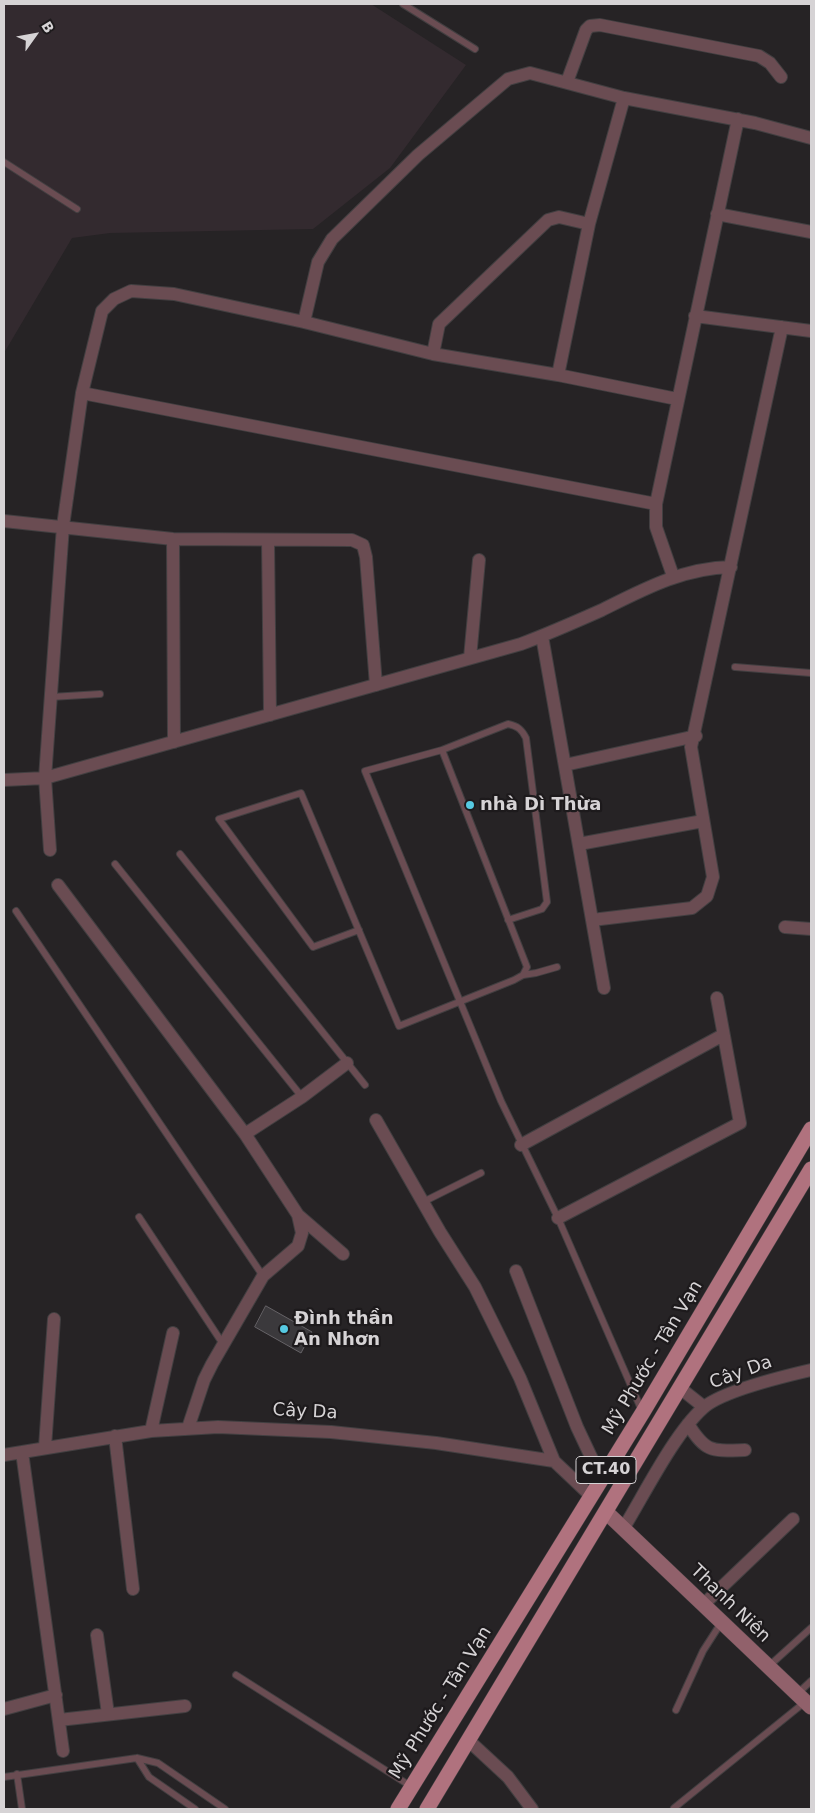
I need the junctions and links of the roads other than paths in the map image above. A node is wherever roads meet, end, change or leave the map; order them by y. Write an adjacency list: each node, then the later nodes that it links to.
1 (404, 4): 2 (lane)
2 (475, 50)
3 (781, 77): 4 (street)
4 (567, 82): 5 (street); 14 (street)
5 (624, 98): 6 (street); 11 (street)
6 (738, 119): 7 (street); 10 (street)
7 (811, 138)
8 (4, 162): 9 (lane)
9 (77, 209)
10 (717, 214): 12 (street); 13 (street)
11 (589, 224): 17 (street); 18 (street)
12 (811, 232)
13 (695, 316): 15 (street); 20 (street)
14 (304, 322): 17 (street); 19 (street)
15 (782, 327): 16 (street); 27 (street)
16 (811, 331)
17 (433, 354): 18 (street)
18 (558, 374): 20 (street)
19 (82, 393): 21 (street); 23 (street)
20 (677, 399): 21 (street)
21 (656, 504): 28 (street)
22 (4, 522): 23 (street)
23 (63, 526): 24 (street); 35 (street)
24 (173, 539): 25 (street); 38 (street)
25 (268, 540): 33 (street); 36 (street)
26 (479, 560): 30 (street)
27 (731, 567): 28 (street); 37 (street)
28 (673, 576): 29 (street)
29 (542, 636): 30 (street); 40 (street)
30 (470, 658): 33 (street)
31 (736, 667): 32 (lane)
32 (811, 673)
33 (376, 685): 36 (street)
34 (100, 694): 35 (lane)
35 (50, 697): 41 (street)
36 (270, 715): 38 (street)
37 (696, 736): 40 (street); 43 (street)
38 (174, 742): 41 (street)
39 (442, 750): 50 (lane); 50 (lane); 59 (lane)
40 (565, 766): 44 (street)
41 (45, 778): 42 (street); 45 (street)
42 (4, 780)
43 (704, 821): 44 (street); 51 (street)
44 (578, 844): 51 (street)
45 (50, 850)
46 (180, 854): 61 (lane)
47 (115, 864): 63 (lane)
48 (58, 885): 66 (street)
49 (16, 911): 76 (lane)
50 (508, 920): 56 (lane)
51 (592, 920): 57 (street)
52 (785, 927): 54 (street)
53 (359, 930): 53 (lane); 59 (lane)
54 (811, 930)
55 (557, 966): 56 (lane)
56 (523, 975): 59 (lane)
57 (604, 988)
58 (717, 998): 60 (street)
59 (459, 1004): 67 (lane)
60 (723, 1035): 67 (street); 73 (street)
61 (347, 1063): 62 (lane); 63 (street)
62 (364, 1085)
63 (302, 1097): 66 (street)
64 (376, 1120): 70 (street)
65 (811, 1129): 83 (main road, Mỹ Phước - Tân Vạn / CT.40)
66 (245, 1134): 71 (street)
67 (521, 1145): 73 (lane)
68 (811, 1169): 81 (main road, CT.40)
69 (482, 1172): 70 (lane)
70 (423, 1202): 92 (street)
71 (298, 1215): 74 (street); 76 (street)
72 (139, 1217): 79 (lane)
73 (558, 1218): 83 (lane)
74 (343, 1254)
75 (516, 1271): 93 (street)
76 (263, 1276): 79 (street)
77 (54, 1319): 88 (street)
78 (173, 1333): 86 (street)
79 (223, 1344): 85 (street)
80 (811, 1370): 82 (street, Cây Da)
81 (680, 1388): 82 (street); 95 (main road, CT.40)
82 (704, 1407): 84 (street, Cây Da)
83 (643, 1412): 93 (main road, Mỹ Phước - Tân Vạn / CT.40)
84 (688, 1424): 89 (street); 97 (street, Cây Da)
85 (188, 1428): 86 (street, Cây Da); 92 (street, Cây Da)
86 (151, 1431): 87 (street, Cây Da)
87 (115, 1436): 88 (street, Cây Da); 98 (street)
88 (45, 1447): 90 (street, Cây Da)
89 (745, 1450)
90 (22, 1452): 91 (street, Cây Da); 106 (street)
91 (4, 1455)
92 (554, 1461): 94 (street)
93 (601, 1478): 94 (main road, Mỹ Phước - Tân Vạn / CT.40)
94 (591, 1496): 95 (main road); 118 (main road, Mỹ Phước - Tân Vạn / CT.40)
95 (606, 1512): 97 (street); 113 (main road, CT.40)
96 (793, 1519): 99 (street)
97 (623, 1530): 99 (street, Thanh Niên)
98 (133, 1589)
99 (704, 1604): 100 (street, Thanh Niên)
100 (721, 1622): 103 (street, Thanh Niên); 110 (lane)
101 (811, 1628): 103 (lane)
102 (97, 1636): 111 (street)
103 (768, 1666): 107 (street, Thanh Niên)
104 (236, 1675): 118 (lane)
105 (811, 1681): 107 (lane)
106 (56, 1695): 109 (street); 112 (street)
107 (804, 1701): 119 (lane)
108 (185, 1706): 111 (street)
109 (4, 1709)
110 (676, 1710)
111 (108, 1714): 112 (street)
112 (59, 1720): 114 (street)
113 (468, 1740): 124 (main road, CT.40); 125 (street)
114 (63, 1751)
115 (137, 1758): 116 (lane); 121 (lane); 122 (lane)
116 (17, 1774): 117 (lane); 120 (lane)
117 (4, 1777)
118 (412, 1787): 123 (main road, Mỹ Phước - Tân Vạn / CT.40)
119 (674, 1808)
120 (22, 1809)
121 (195, 1809)
122 (225, 1809)
123 (398, 1809)
124 (427, 1809)
125 (532, 1809)

